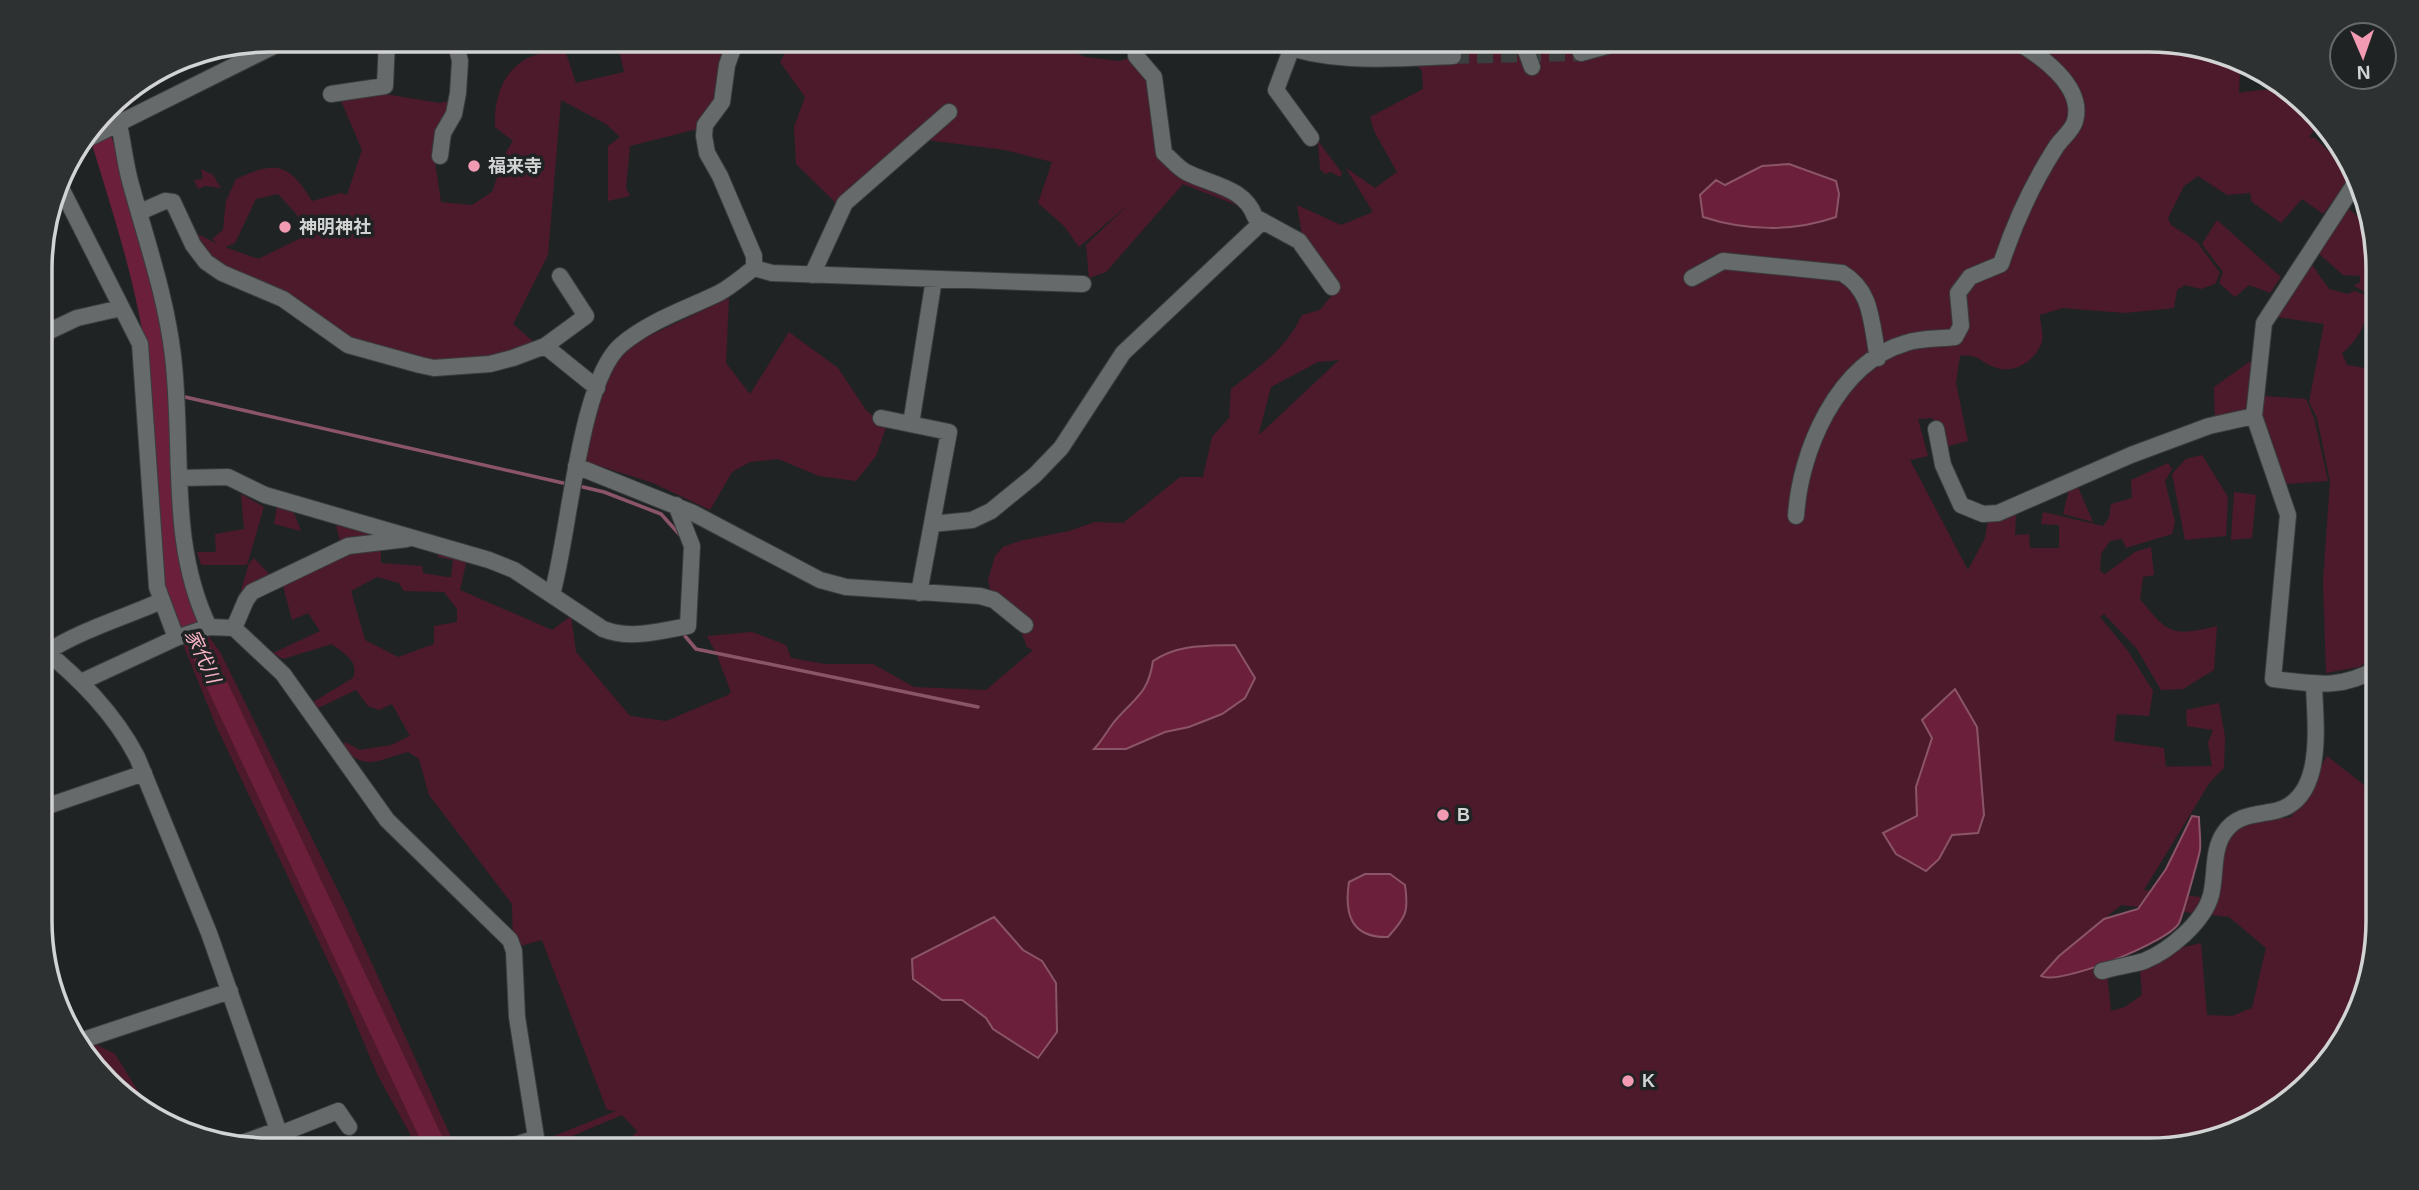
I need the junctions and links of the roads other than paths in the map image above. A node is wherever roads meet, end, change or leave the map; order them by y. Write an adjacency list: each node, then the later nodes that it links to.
1 (260, 53): 14 (street)
2 (386, 53): 12 (street)
3 (458, 53): 17 (street)
4 (731, 53): 22 (street)
5 (1136, 53): 21 (street)
6 (1290, 53): 16 (street)
7 (1310, 53): 10 (street)
8 (1527, 53): 11 (street)
9 (2033, 53): 32 (street)
10 (1453, 56)
11 (1532, 67)
12 (331, 94)
13 (950, 112): 23 (street)
14 (116, 125): 15 (street); 20 (street)
15 (101, 132)
16 (1311, 138)
17 (440, 156)
18 (2351, 189): 34 (street)
19 (66, 196): 29 (street)
20 (139, 212): 31 (street); 39 (street)
21 (1263, 221): 28 (street); 42 (street)
22 (754, 268): 23 (street); 33 (street)
23 (812, 275): 26 (street)
24 (561, 276): 31 (street)
25 (1692, 278): 32 (street)
26 (934, 279): 27 (street); 36 (street)
27 (1083, 284)
28 (1332, 287)
29 (121, 307): 30 (street); 46 (street)
30 (53, 329)
31 (545, 346): 33 (street)
32 (1878, 358): 41 (street)
33 (597, 388): 38 (street)
34 (2254, 416): 37 (street); 55 (street)
35 (881, 418): 36 (street)
36 (911, 424): 42 (street)
37 (1936, 429)
38 (576, 466): 40 (street); 45 (street)
39 (180, 478): 43 (street); 49 (street)
40 (676, 505): 44 (street); 45 (street)
41 (1796, 516)
42 (932, 524): 44 (street)
43 (413, 538): 45 (street); 48 (street)
44 (919, 593): 47 (street)
45 (552, 594)
46 (161, 601): 50 (street); 51 (street)
47 (1025, 625)
48 (234, 628): 49 (street); 65 (street)
49 (204, 629): 50 (street)
50 (179, 638): 54 (street)
51 (52, 646)
52 (52, 657): 54 (street)
53 (2366, 675): 55 (street)
54 (81, 681): 56 (street)
55 (2314, 684): 58 (street)
56 (144, 773): 57 (street); 59 (street)
57 (52, 805)
58 (2102, 971)
59 (230, 991): 60 (street); 62 (street)
60 (88, 1038)
61 (349, 1127): 62 (street)
62 (279, 1132): 63 (street); 64 (street)
63 (261, 1137)
64 (281, 1138)
65 (536, 1138)

